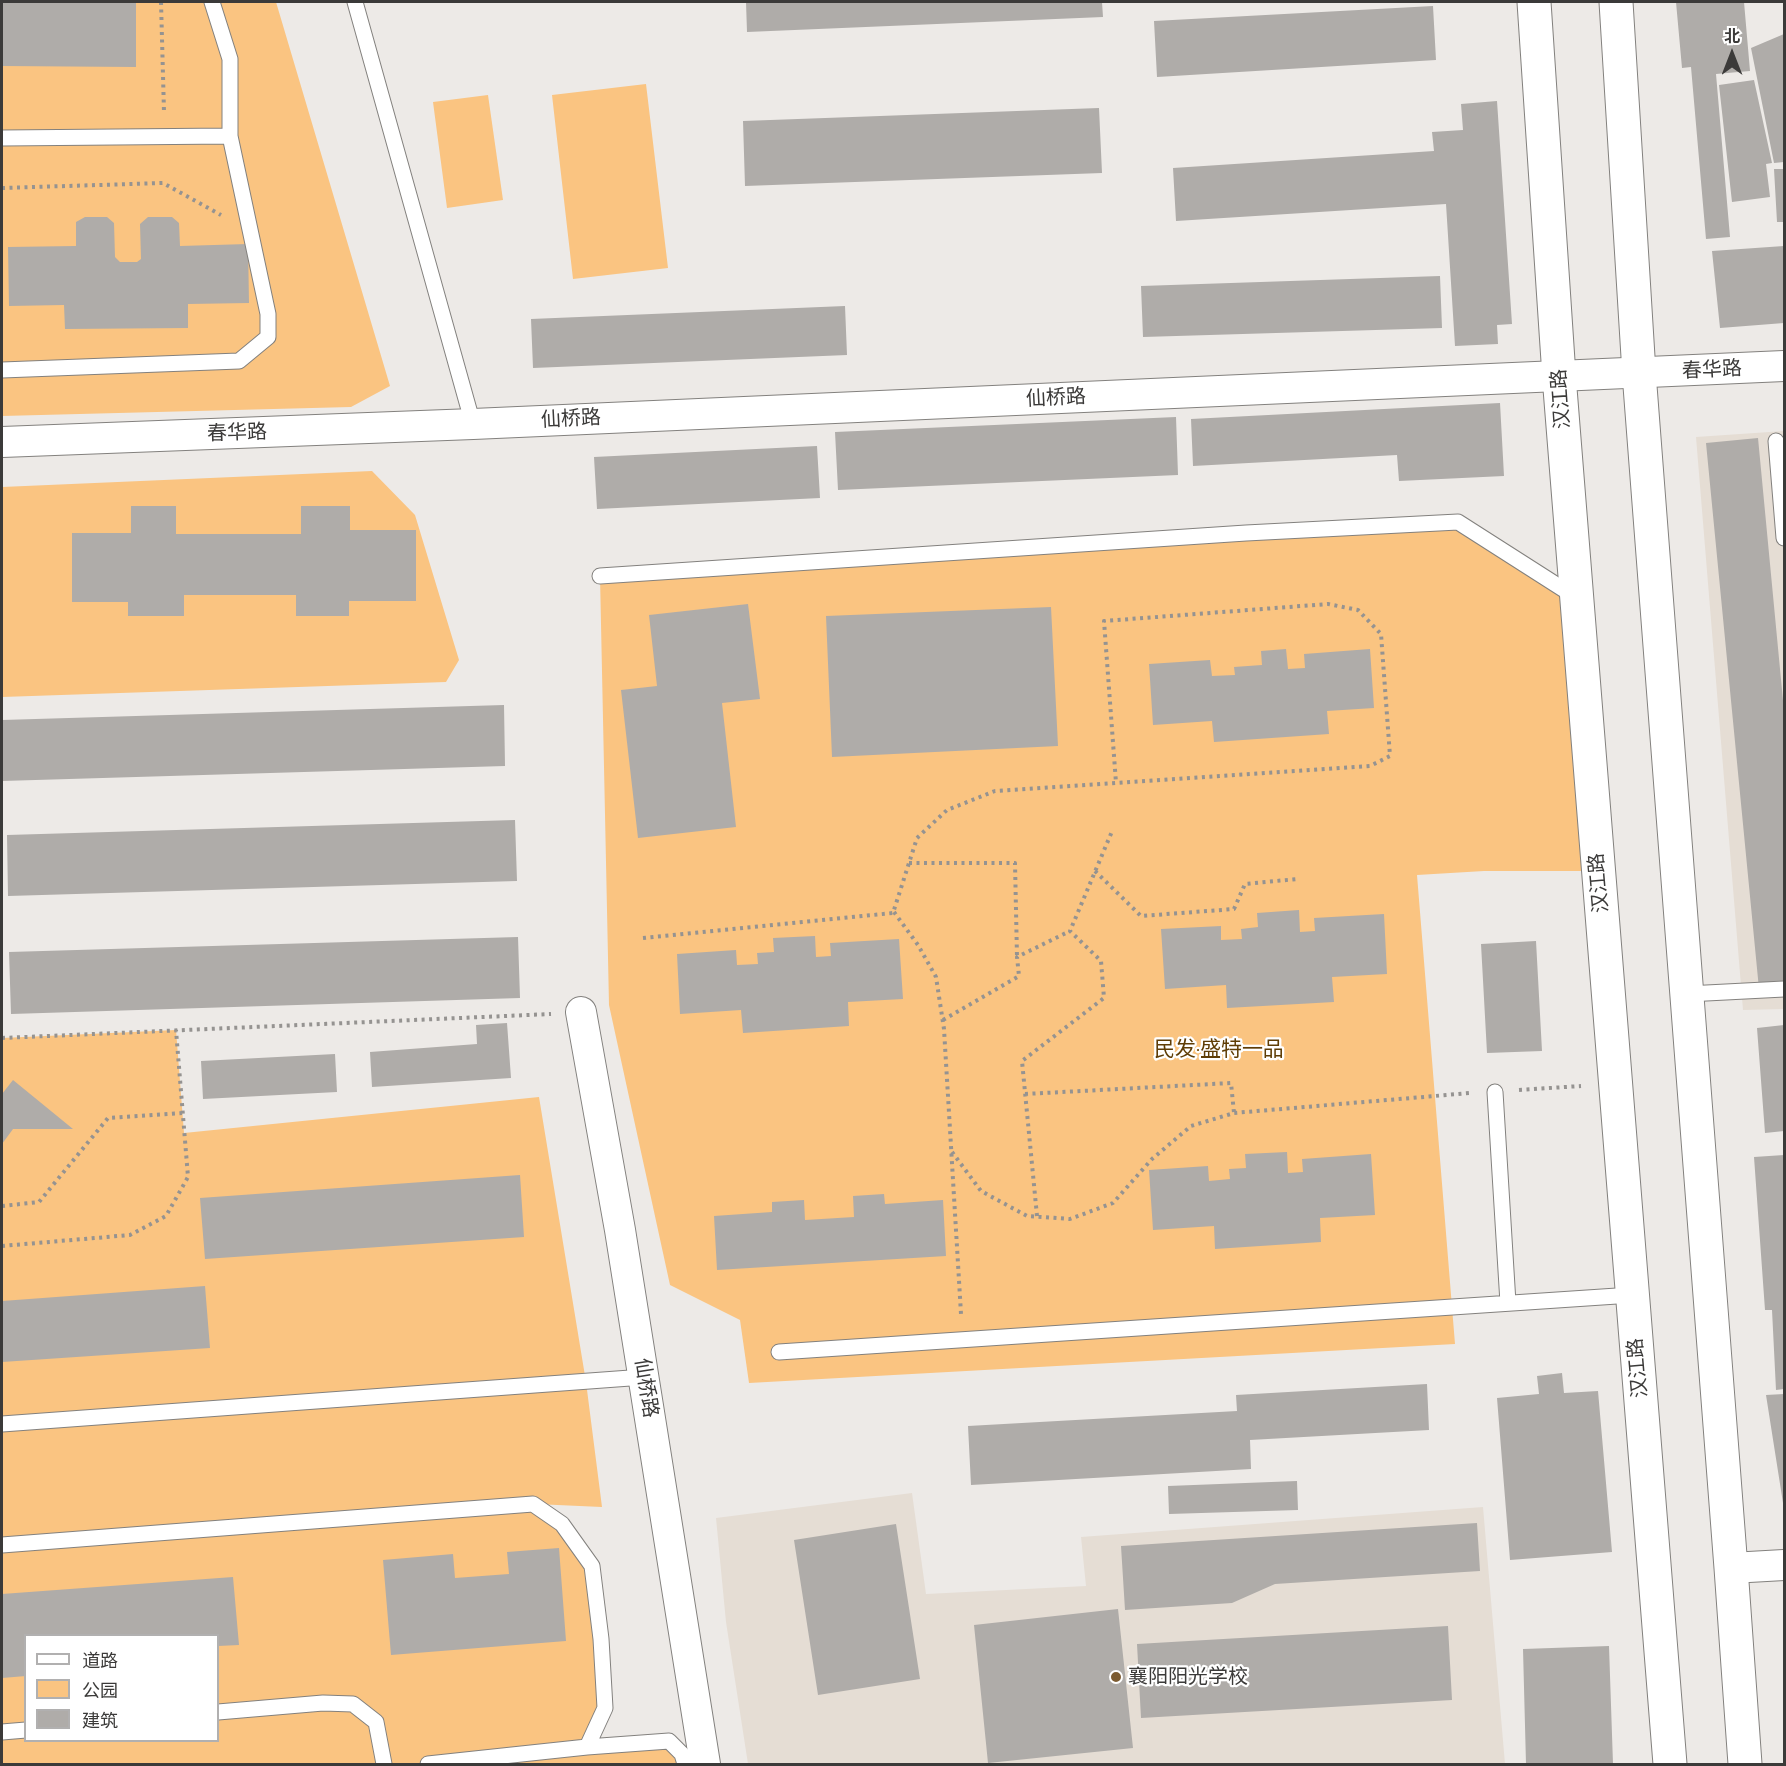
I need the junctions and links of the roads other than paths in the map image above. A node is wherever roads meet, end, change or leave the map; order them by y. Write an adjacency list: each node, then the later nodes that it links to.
1 (212, 2): 5 (lane)
2 (356, 2): 11 (lane)
3 (1534, 2): 10 (main road, 汉江路)
4 (1616, 2): 9 (main road)
5 (230, 136): 6 (lane); 8 (lane)
6 (2, 138)
7 (1785, 366): 9 (street, 春华路)
8 (2, 370)
9 (1639, 373): 10 (street, 仙桥路); 18 (main road)
10 (1559, 376): 11 (street, 仙桥路); 16 (main road, 汉江路)
11 (473, 424): 13 (street, 春华路)
12 (1776, 441): 14 (lane)
13 (2, 442)
14 (1785, 538)
15 (600, 576): 16 (lane)
16 (1576, 598): 21 (main road, 汉江路)
17 (1785, 989): 18 (lane)
18 (1687, 994): 28 (main road)
19 (581, 1012): 24 (street, 仙桥路)
20 (1495, 1092): 22 (lane)
21 (1632, 1295): 22 (lane); 37 (main road, 汉江路)
22 (1508, 1304): 23 (lane)
23 (779, 1352)
24 (644, 1377): 25 (lane); 36 (street, 仙桥路)
25 (2, 1424)
26 (2, 1545): 32 (lane)
27 (1785, 1565): 28 (street)
28 (1731, 1568): 38 (main road)
29 (219, 1712): 33 (lane)
30 (24, 1730): 31 (lane)
31 (2, 1732)
32 (587, 1747): 34 (lane); 35 (lane)
33 (384, 1764)
34 (428, 1764)
35 (685, 1764)
36 (705, 1764)
37 (1670, 1764)
38 (1745, 1764)

